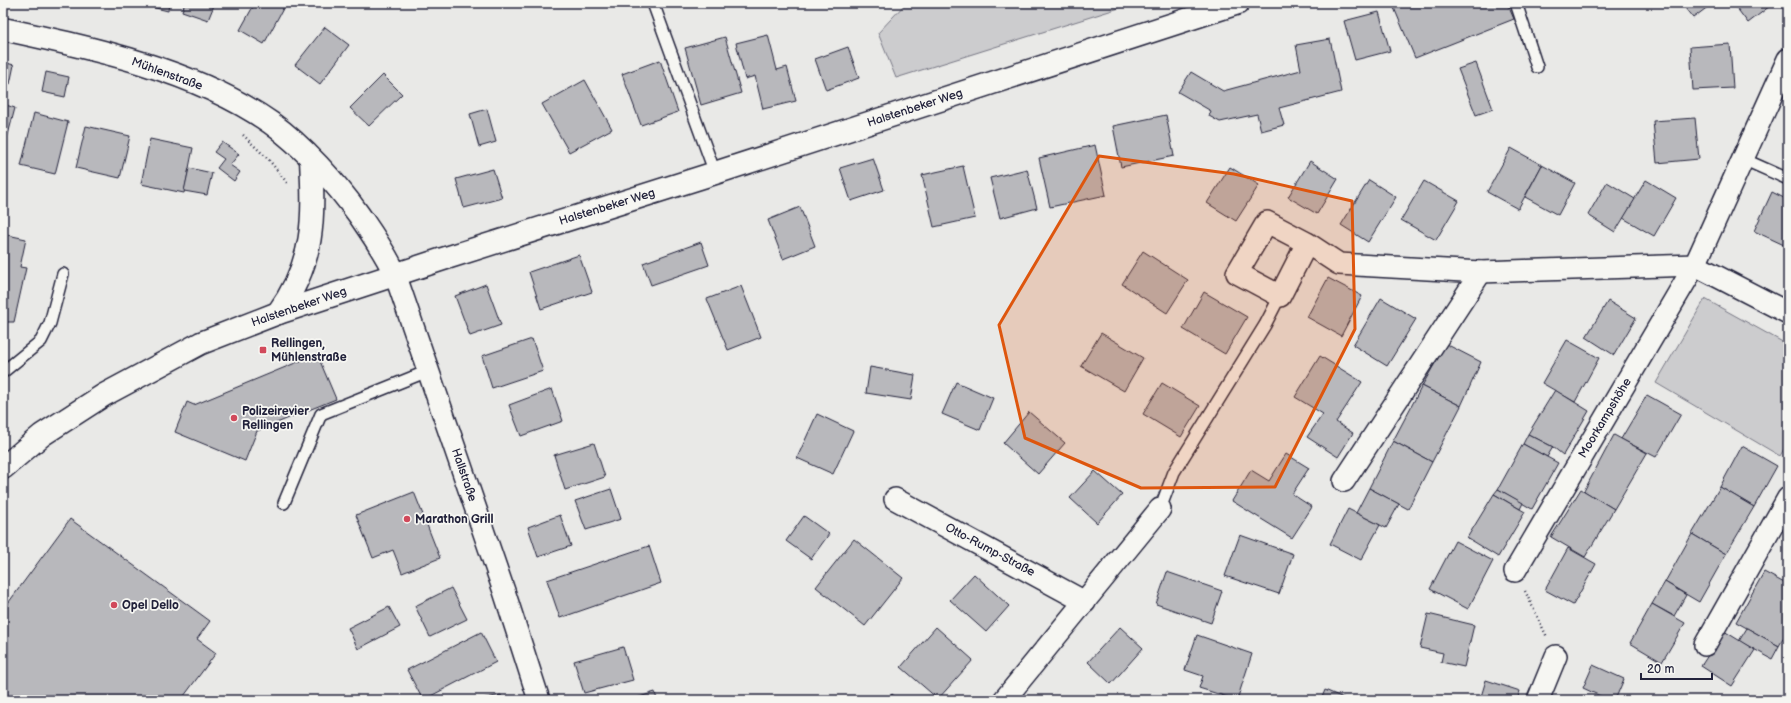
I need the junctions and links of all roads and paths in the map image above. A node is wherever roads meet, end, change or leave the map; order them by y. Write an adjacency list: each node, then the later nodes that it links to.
1 (653, 3): 10 (lane)
2 (1238, 3): 10 (main road, Halstenbeker Weg)
3 (1516, 3): 6 (lane)
4 (3, 29): 8 (main road, Mühlenstraße)
5 (1788, 59): 9 (street, Moorkampshöhe)
6 (1537, 67)
7 (242, 134): 12 (path)
8 (311, 159): 17 (main road, Mühlenstraße); 19 (main road)
9 (1743, 159): 11 (lane); 14 (street, Moorkampshöhe)
10 (715, 173): 17 (main road, Halstenbeker Weg)
11 (1788, 179)
12 (288, 185)
13 (1307, 243): 15 (street); 18 (street); 18 (street)
14 (1696, 265): 15 (street); 20 (street); 29 (street, Moorkampshöhe)
15 (1480, 272): 24 (street)
16 (63, 274): 21 (lane)
17 (395, 274): 19 (main road, Halstenbeker Weg); 22 (street, Hallstraße)
18 (1280, 296): 28 (lane)
19 (278, 313): 23 (main road, Halstenbeker Weg)
20 (1788, 313)
21 (3, 372)
22 (428, 372): 27 (lane); 33 (street, Hallstraße)
23 (3, 468)
24 (1344, 481)
25 (1788, 498): 31 (street)
26 (895, 499): 30 (street, Otto-Rump-Straße)
27 (284, 503)
28 (1160, 509): 30 (street)
29 (1515, 571): 32 (path)
30 (1085, 602): 34 (street)
31 (1705, 645)
32 (1556, 656): 35 (street)
33 (539, 700)
34 (1004, 700)
35 (1538, 700)

